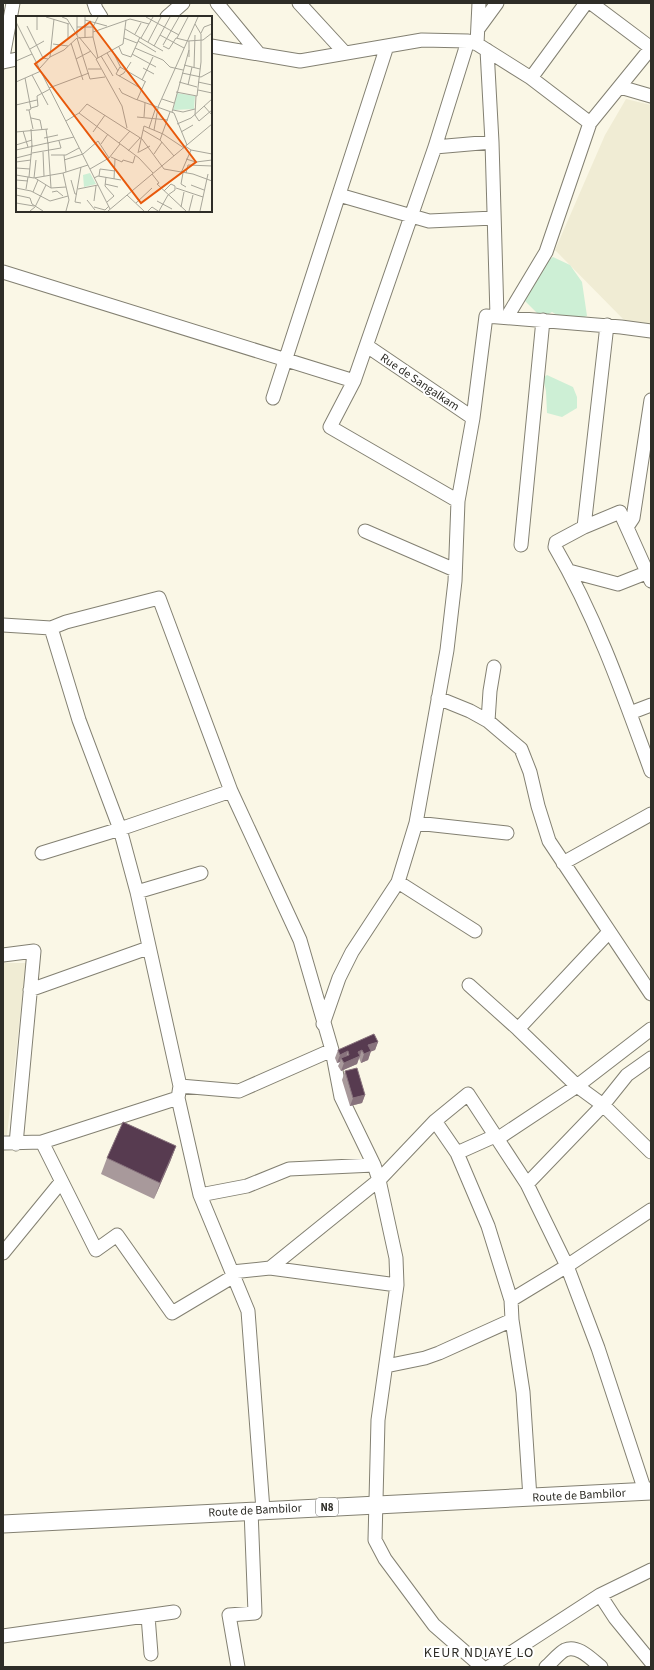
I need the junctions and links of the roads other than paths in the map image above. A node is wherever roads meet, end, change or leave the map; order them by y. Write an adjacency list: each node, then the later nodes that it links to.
1 (13, 3): 19 (street)
2 (94, 3): 10 (street)
3 (183, 3): 11 (street)
4 (217, 3): 18 (street)
5 (299, 3): 17 (street)
6 (479, 3): 12 (street)
7 (497, 3): 12 (street)
8 (586, 3): 22 (street)
9 (591, 3): 16 (street)
10 (100, 16)
11 (168, 16)
12 (478, 29): 13 (street)
13 (477, 45): 15 (street); 22 (street); 26 (street); 27 (street)
14 (212, 46): 18 (street)
15 (387, 46): 17 (street); 28 (street)
16 (651, 48): 23 (street)
17 (345, 53): 18 (street)
18 (259, 54)
19 (3, 57)
20 (16, 59): 21 (street)
21 (3, 62)
22 (530, 78): 25 (street)
23 (620, 87): 24 (street); 25 (street)
24 (651, 96)
25 (590, 123): 32 (street)
26 (492, 142): 27 (street); 30 (street)
27 (435, 147): 29 (street)
28 (339, 195): 29 (street); 37 (street)
29 (412, 216): 30 (street); 36 (street)
30 (494, 218): 32 (street)
31 (3, 272): 37 (street)
32 (502, 316): 33 (street); 41 (street)
33 (542, 320): 34 (street); 46 (street)
34 (607, 325): 35 (street); 43 (street)
35 (651, 331)
36 (367, 346): 38 (street); 41 (street, Rue de Sangalkam)
37 (286, 360): 38 (street); 39 (street)
38 (354, 381): 42 (street)
39 (273, 398)
40 (651, 400): 44 (street)
41 (473, 418): 42 (street)
42 (458, 501): 47 (street)
43 (584, 527): 44 (street); 48 (street)
44 (627, 527): 49 (street)
45 (365, 531): 47 (street)
46 (521, 545)
47 (455, 570): 53 (street)
48 (569, 571): 49 (street); 55 (street)
49 (650, 575)
50 (3, 625): 51 (street)
51 (51, 628): 58 (street); 61 (street)
52 (494, 667): 56 (street)
53 (438, 698): 56 (street); 60 (street)
54 (651, 705): 55 (street)
55 (630, 713): 57 (street)
56 (488, 721): 64 (street)
57 (651, 771)
58 (231, 791): 61 (street); 75 (street)
59 (651, 814): 64 (street)
60 (416, 823): 62 (street); 66 (street)
61 (120, 829): 63 (street); 67 (street)
62 (507, 833)
63 (42, 853)
64 (563, 863): 69 (street)
65 (201, 873): 67 (street)
66 (398, 882): 68 (street); 75 (street)
67 (137, 892): 70 (street)
68 (475, 931)
69 (609, 932): 74 (street); 76 (street)
70 (148, 948): 73 (street); 81 (street)
71 (3, 955): 73 (street)
72 (469, 985): 76 (street)
73 (30, 990): 86 (street)
74 (651, 994)
75 (323, 1024): 78 (street)
76 (518, 1029): 80 (street)
77 (651, 1029): 80 (street)
78 (332, 1050): 81 (street); 89 (street)
79 (651, 1058): 82 (street)
80 (577, 1086): 82 (street); 84 (street)
81 (179, 1092): 85 (street); 93 (street)
82 (603, 1105): 87 (street); 92 (street)
83 (435, 1121): 84 (street); 88 (street); 90 (street)
84 (496, 1137): 88 (street); 92 (street)
85 (42, 1142): 86 (street); 91 (street)
86 (9, 1143)
87 (651, 1152)
88 (457, 1153): 100 (street)
89 (374, 1165): 90 (street); 93 (street)
90 (379, 1180): 97 (street); 99 (street)
91 (61, 1182): 95 (street); 98 (street)
92 (527, 1184): 96 (street)
93 (200, 1195): 98 (street)
94 (651, 1210): 96 (street)
95 (3, 1253)
96 (567, 1266): 100 (street); 103 (street)
97 (270, 1268): 98 (street); 99 (street)
98 (233, 1274): 106 (street)
99 (397, 1285): 102 (street)
100 (511, 1300): 101 (street)
101 (512, 1320): 102 (street); 104 (street)
102 (386, 1366): 105 (street)
103 (648, 1491): 104 (main road, Route de Bambilor / N8)
104 (530, 1498): 105 (main road, Route de Bambilor / N8)
105 (375, 1504): 106 (main road, Route de Bambilor / N8); 116 (street)
106 (257, 1510): 107 (main road, Route de Bambilor / N8); 115 (street)
107 (3, 1524)
108 (651, 1570): 109 (street)
109 (600, 1595): 114 (street); 117 (street)
110 (174, 1612): 111 (street)
111 (148, 1616): 112 (street); 113 (street)
112 (3, 1636)
113 (151, 1654)
114 (651, 1662)
115 (238, 1667)
116 (482, 1667)
117 (489, 1667)
118 (546, 1667): 119 (street)
119 (602, 1667)

